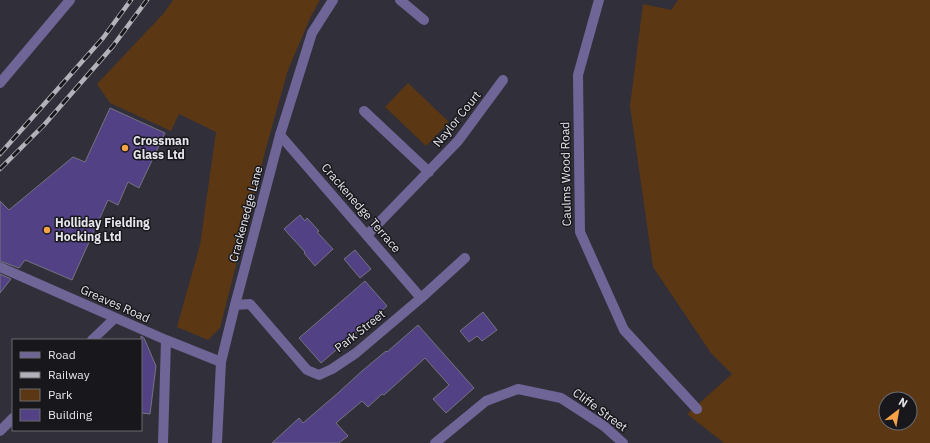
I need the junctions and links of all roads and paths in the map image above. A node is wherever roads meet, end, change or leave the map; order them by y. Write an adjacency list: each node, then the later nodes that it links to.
1 (70, 0): 7 (street)
2 (333, 0): 9 (street, Crackenedge Lane)
3 (599, 0): 20 (street, Caulms Wood Road)
4 (402, 1): 5 (street)
5 (424, 20)
6 (503, 80): 10 (street, Naylor Court)
7 (0, 83)
8 (364, 111): 10 (street)
9 (280, 134): 11 (street, Crackenedge Terrace); 15 (street, Crackenedge Lane)
10 (429, 172): 11 (street, Naylor Court)
11 (367, 235): 14 (street, Crackenedge Terrace)
12 (465, 258): 14 (street, Park Street)
13 (0, 267): 16 (street, Greaves Road)
14 (421, 298): 15 (street, Park Street)
15 (235, 306): 19 (street, Crackenedge Lane)
16 (115, 318): 17 (street); 18 (street, Greaves Road)
17 (93, 339)
18 (166, 340): 19 (street, Greaves Road); 23 (street)
19 (221, 362): 24 (street, Crackenedge Lane)
20 (697, 408)
21 (12, 419): 22 (street)
22 (0, 431)
23 (163, 443)
24 (217, 443)
25 (435, 443): 26 (street, Cliffe Street)
26 (623, 443)

